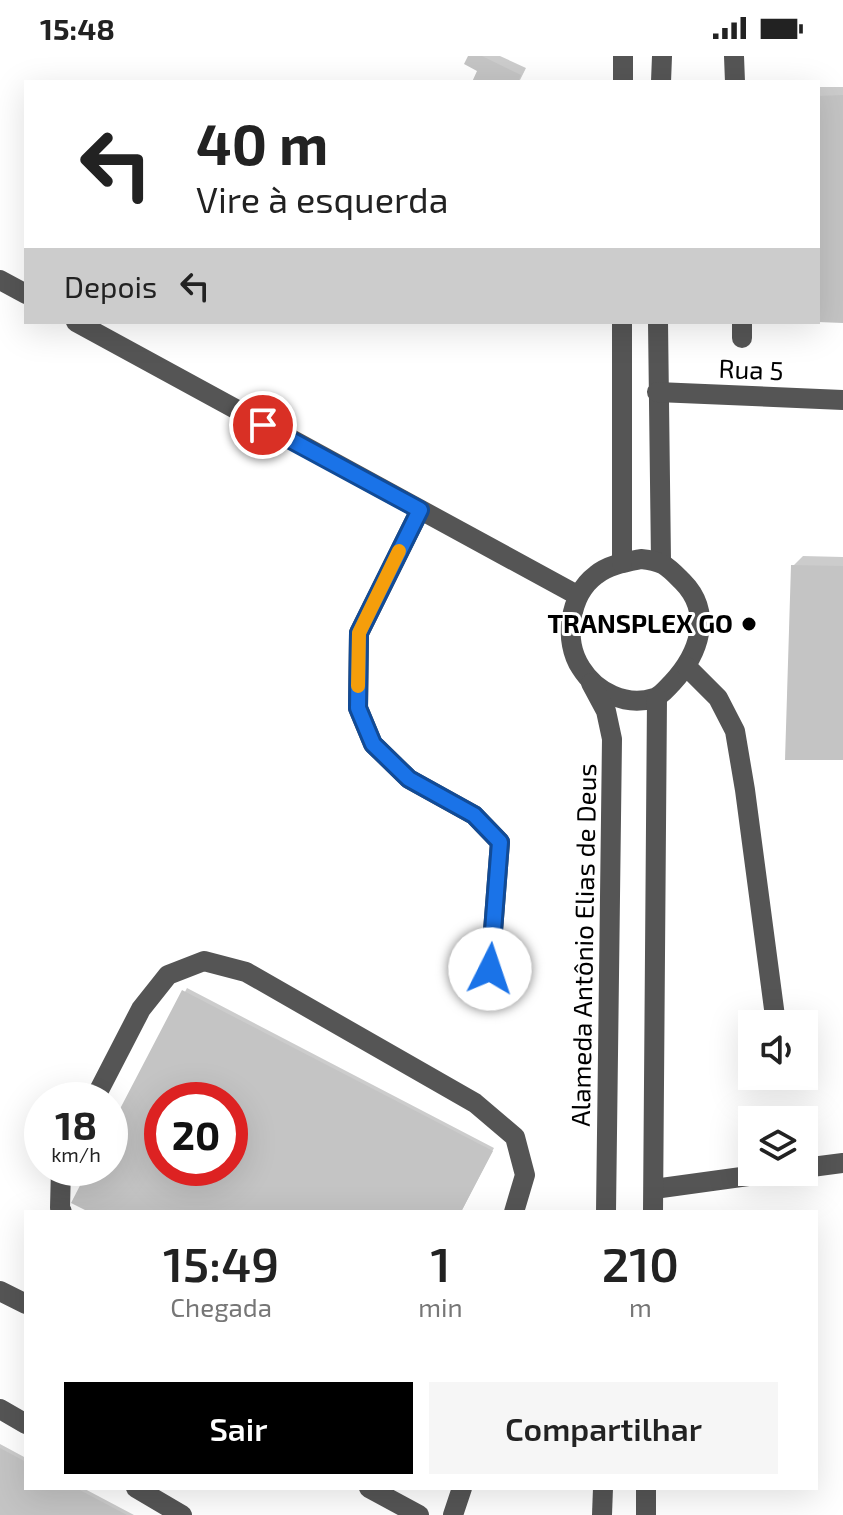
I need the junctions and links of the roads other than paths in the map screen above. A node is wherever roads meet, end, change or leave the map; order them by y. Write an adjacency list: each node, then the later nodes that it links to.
1 (623, 56): 4 (street)
2 (662, 56): 5 (street)
3 (734, 56): 6 (street)
4 (623, 80)
5 (661, 80)
6 (735, 80)
7 (0, 280): 8 (street)
8 (24, 293)
9 (80, 324): 14 (street)
10 (622, 324): 16 (street)
11 (658, 324): 12 (street)
12 (657, 392): 13 (street, Rua 5); 15 (street)
13 (843, 400)
14 (420, 510): 17 (street); 21 (street)
15 (661, 561): 16 (street); 18 (street)
16 (622, 563): 17 (street)
17 (577, 595): 19 (street)
18 (687, 667): 20 (street); 22 (street)
19 (591, 683): 20 (street); 31 (street, Alameda Antônio Elias de Deus)
20 (657, 698): 28 (street)
21 (490, 969)
22 (774, 1010)
23 (103, 1082): 30 (street)
24 (843, 1163): 25 (street)
25 (818, 1166)
26 (738, 1177): 28 (street)
27 (61, 1186): 29 (street)
28 (654, 1189): 32 (street)
29 (61, 1210)
30 (515, 1210)
31 (606, 1210)
32 (653, 1210)
33 (0, 1291): 34 (street)
34 (24, 1303)
35 (0, 1409): 36 (street)
36 (24, 1423)
37 (139, 1490): 42 (street)
38 (373, 1490): 43 (street)
39 (461, 1490): 44 (street)
40 (603, 1490): 45 (street)
41 (646, 1490): 46 (street)
42 (182, 1515)
43 (419, 1515)
44 (453, 1515)
45 (602, 1515)
46 (646, 1515)

